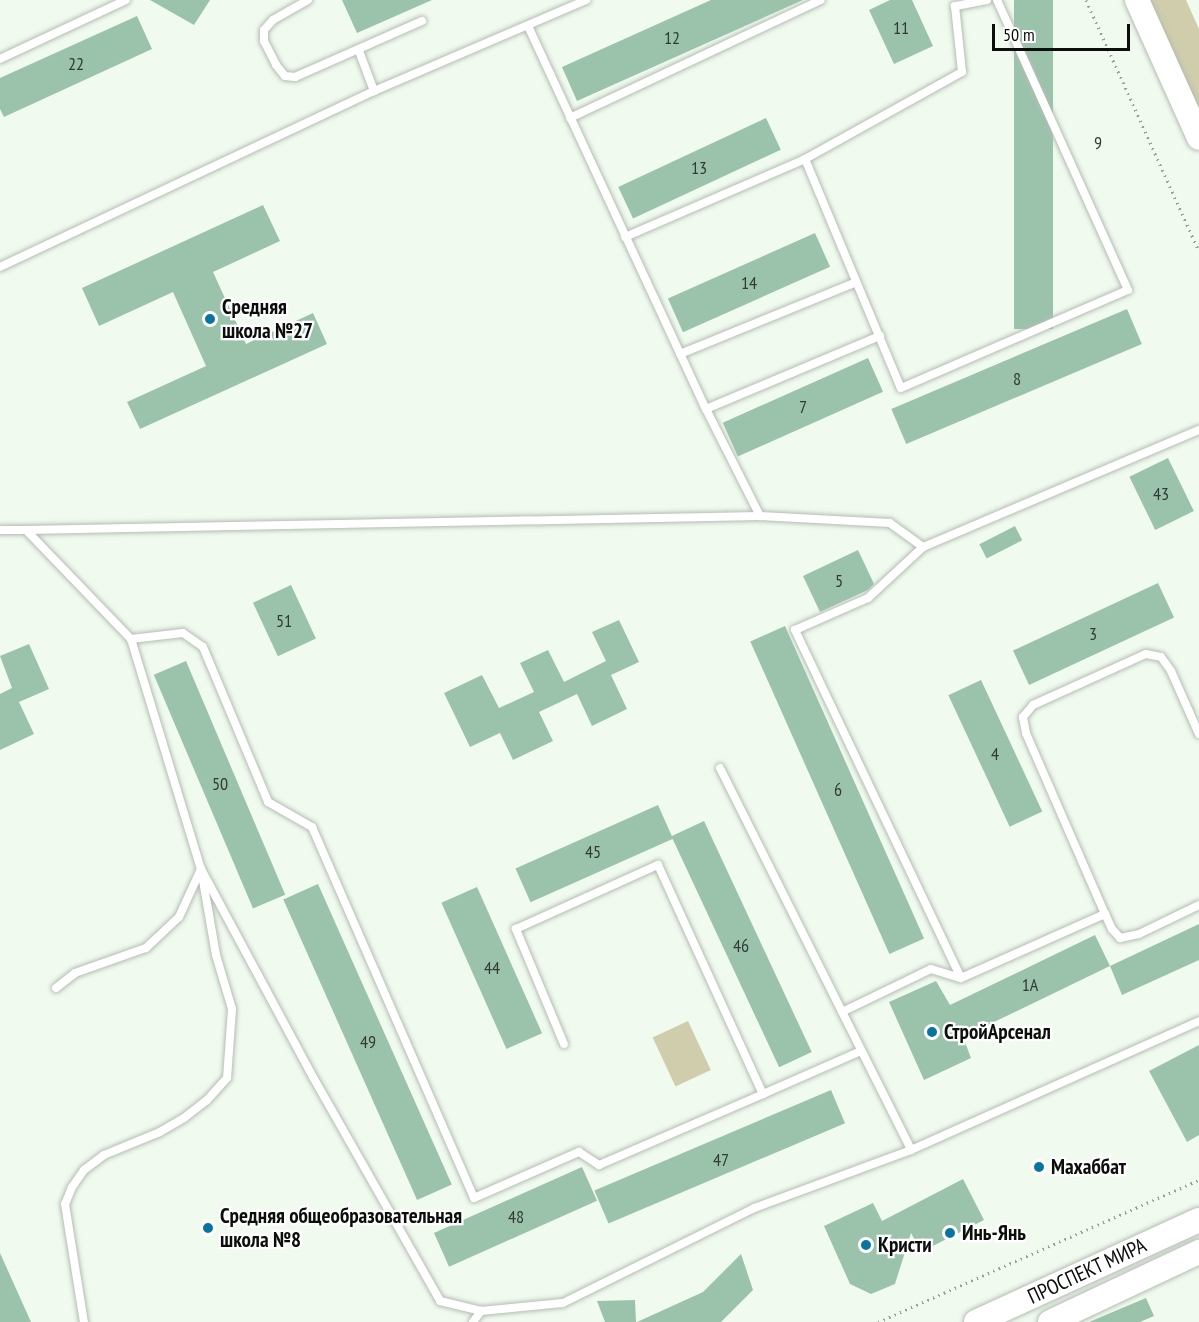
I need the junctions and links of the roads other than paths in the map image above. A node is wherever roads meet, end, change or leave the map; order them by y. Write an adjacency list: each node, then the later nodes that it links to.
1 (126, 0): 12 (lane)
2 (308, 0): 11 (lane)
3 (586, 0): 10 (lane)
4 (821, 0): 14 (lane)
5 (987, 0): 8 (lane)
6 (997, 0): 20 (lane)
7 (1137, 0): 15 (main road)
8 (954, 3): 16 (lane)
9 (422, 21): 11 (lane)
10 (528, 26): 13 (lane); 14 (lane)
11 (359, 51): 13 (lane)
12 (0, 59)
13 (374, 91): 18 (lane)
14 (570, 118): 17 (lane)
15 (1199, 138)
16 (805, 159): 17 (lane); 19 (lane)
17 (625, 237): 21 (lane)
18 (0, 267)
19 (856, 282): 20 (lane); 21 (lane)
20 (880, 336): 22 (lane)
21 (680, 354): 22 (lane)
22 (706, 409): 24 (lane)
23 (1199, 430): 27 (lane)
24 (760, 516): 26 (lane); 27 (lane)
25 (0, 530): 26 (lane)
26 (26, 530): 28 (lane)
27 (923, 547): 34 (lane)
28 (131, 639): 31 (lane); 40 (lane)
29 (1199, 734): 33 (lane)
30 (720, 768): 36 (lane)
31 (201, 869): 35 (lane); 44 (lane); 45 (lane)
32 (1199, 904): 33 (lane)
33 (1105, 914): 34 (lane)
34 (961, 978): 36 (lane)
35 (56, 988)
36 (842, 1012): 39 (lane)
37 (1199, 1021): 41 (lane)
38 (564, 1044): 40 (lane)
39 (861, 1051): 40 (lane); 41 (lane)
40 (763, 1094)
41 (911, 1150): 44 (lane)
42 (1199, 1220): 47 (main road, ПРОСПЕКТ МИРА)
43 (1199, 1252): 48 (main road, ПРОСПЕКТ МИРА)
44 (482, 1311): 46 (lane)
45 (84, 1322)
46 (473, 1322)
47 (976, 1322)
48 (1050, 1322)

